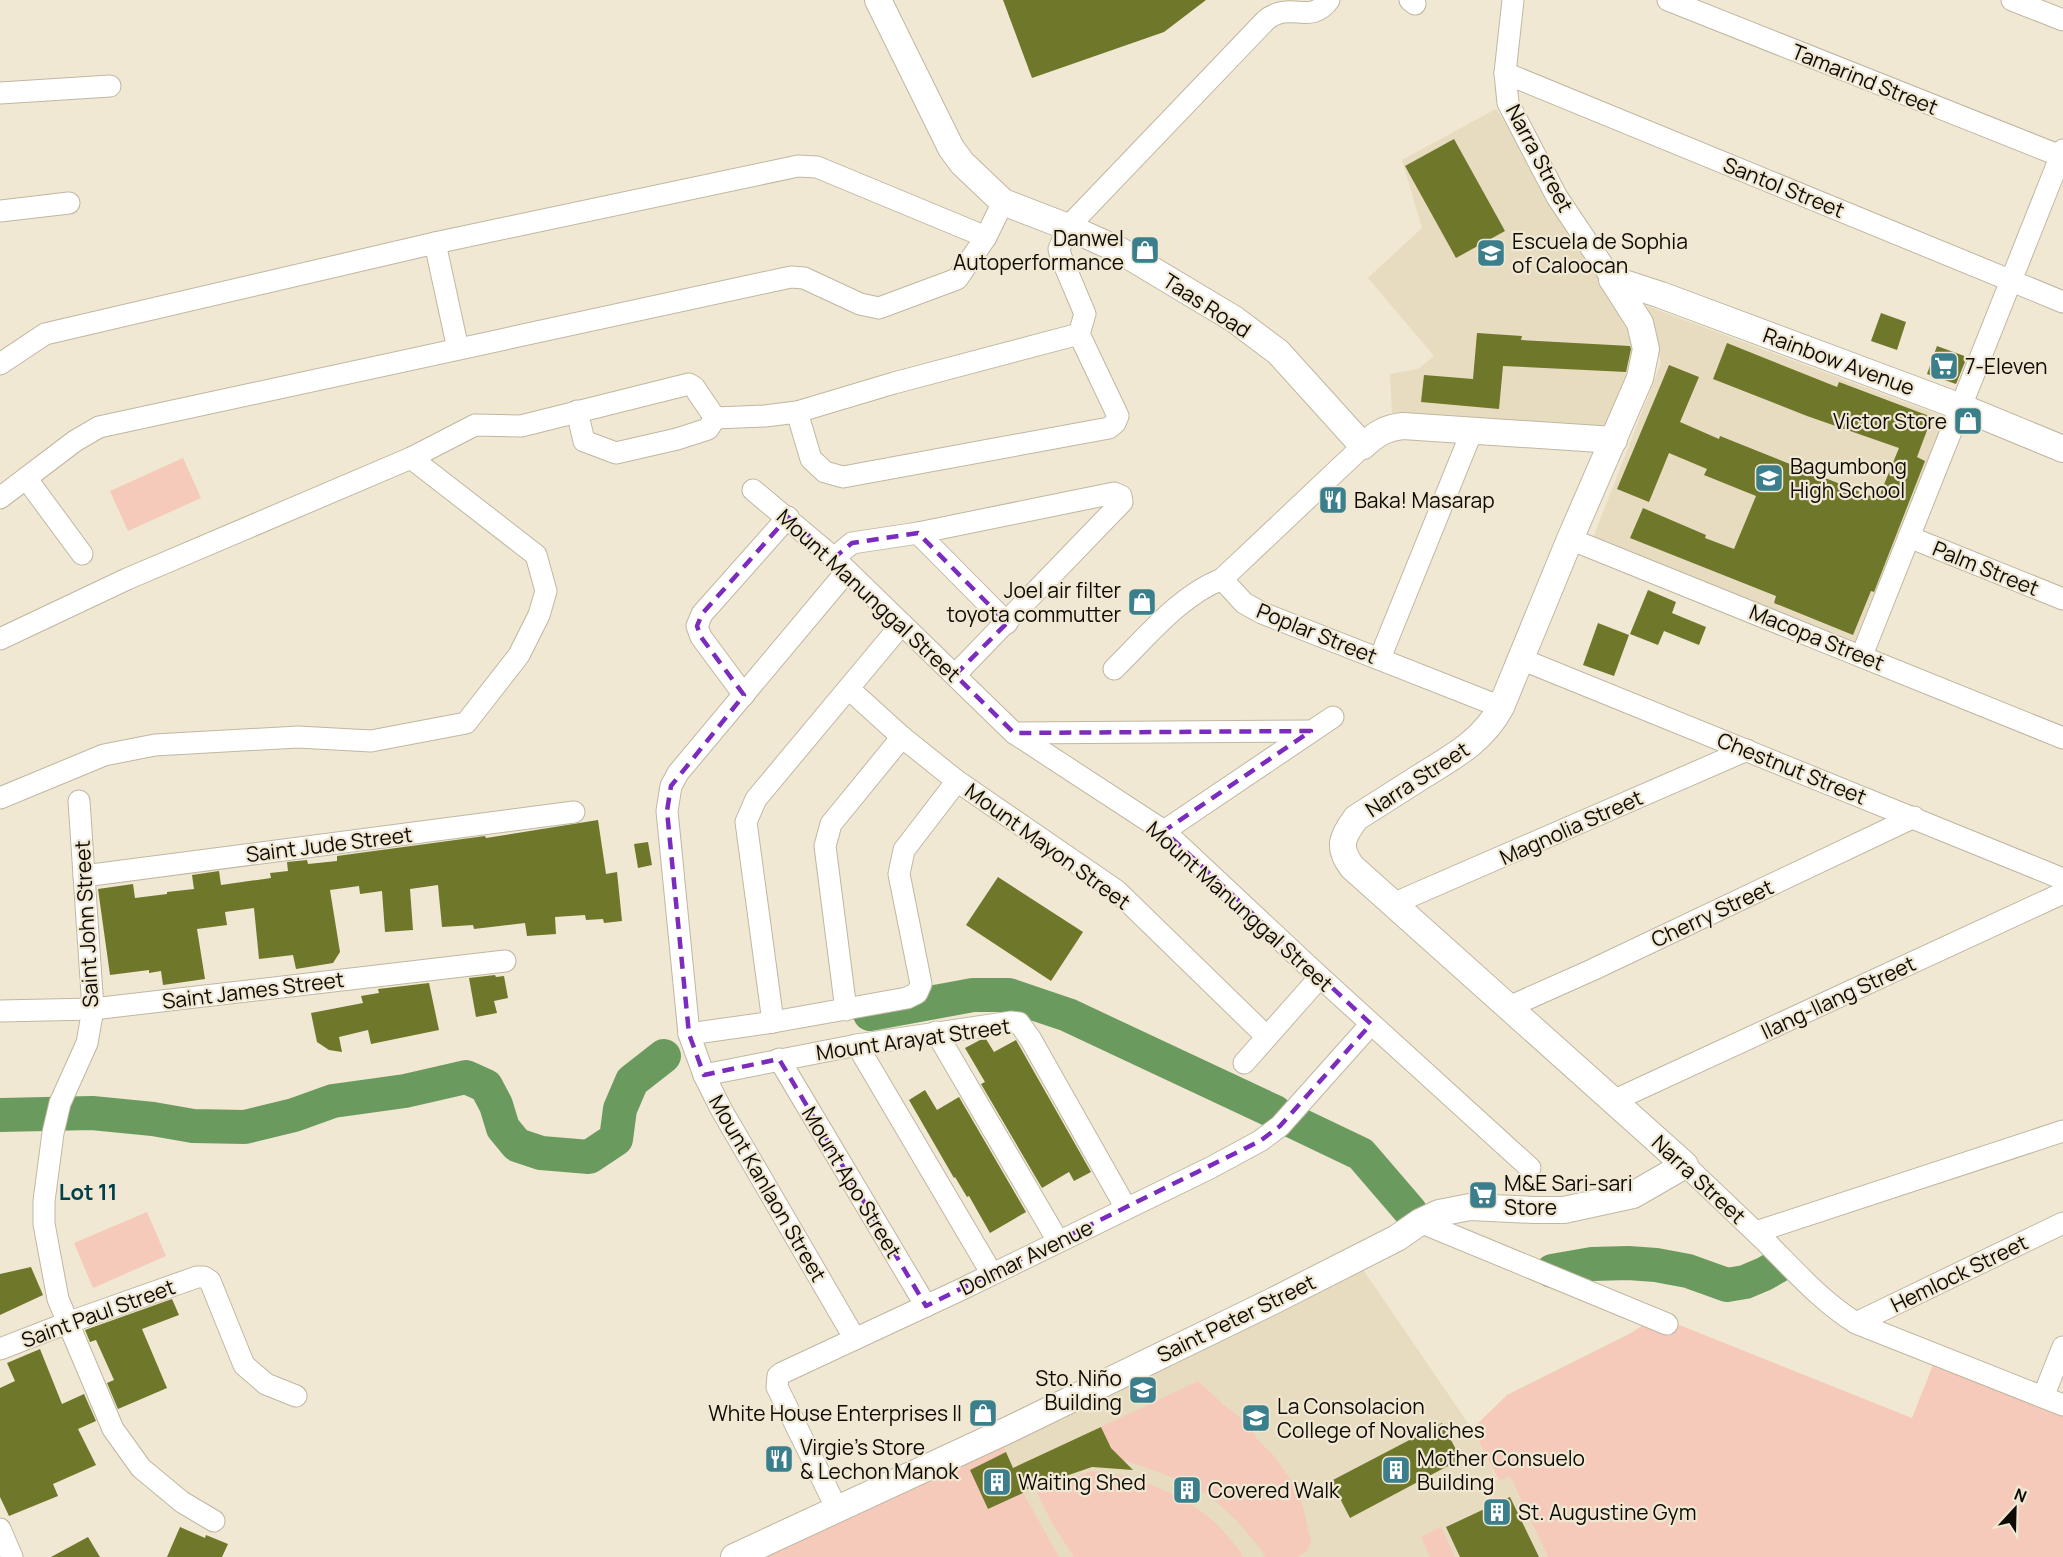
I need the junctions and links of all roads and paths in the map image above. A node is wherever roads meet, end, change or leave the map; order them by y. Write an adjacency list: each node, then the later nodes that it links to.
1 (878, 0): 11 (street, Taas Road)
2 (1329, 0): 14 (street)
3 (1513, 0): 7 (street, Narra Street)
4 (1668, 0): 10 (street, Tamarind Street)
5 (2012, 0): 6 (street)
6 (2063, 20)
7 (1505, 73): 17 (street, Narra Street); 18 (street, Santol Street)
8 (110, 86): 9 (street)
9 (0, 93)
10 (2062, 154): 18 (street)
11 (1003, 202): 14 (street, Taas Road); 15 (street)
12 (69, 203): 13 (street)
13 (0, 211)
14 (1068, 227): 20 (street); 29 (street, Taas Road)
15 (986, 237): 16 (street); 21 (street)
16 (435, 243): 21 (street); 22 (street)
17 (1612, 279): 23 (street, Rainbow Avenue); 28 (street, Narra Street)
18 (2011, 280): 19 (street, Santol Street); 23 (street)
19 (2063, 302)
20 (1079, 334): 25 (street); 25 (street)
21 (458, 349): 32 (street)
22 (0, 364)
23 (1961, 407): 30 (street, Rainbow Avenue); 37 (street)
24 (577, 411): 26 (street); 26 (street); 31 (street)
25 (797, 412): 26 (street)
26 (715, 418)
27 (1472, 431): 28 (street); 29 (street); 47 (street)
28 (1614, 440): 38 (street, Narra Street)
29 (1363, 446): 41 (street)
30 (2063, 449)
31 (411, 458): 45 (street); 61 (street)
32 (27, 478): 34 (street); 39 (street)
33 (753, 490): 35 (street, Mount Manunggal Street)
34 (0, 498)
35 (788, 517): 40 (street, Mount Manunggal Street); 52 (street)
36 (918, 533): 40 (street, Mount Kanlaon Street); 43 (street); 43 (street, Mount Kanlaon Street)
37 (1909, 537): 42 (street, Palm Street); 46 (street)
38 (1570, 539): 46 (street, Macopa Street); 48 (street, Narra Street)
39 (82, 554)
40 (841, 565): 44 (street, Mount Manunggal Street); 52 (street, Mount Kanlaon Street)
41 (1222, 579): 47 (street, Poplar Street); 49 (street)
42 (2063, 599)
43 (1007, 623): 50 (street)
44 (902, 624): 50 (street, Mount Manunggal Street); 51 (street)
45 (0, 639)
46 (1862, 655): 58 (street, Macopa Street)
47 (1380, 658): 53 (street, Poplar Street)
48 (1521, 659): 53 (street, Narra Street); 59 (street, Chestnut Street)
49 (1114, 669)
50 (955, 675): 56 (street, Mount Manunggal Street)
51 (849, 689): 57 (street, Mount Mayon Street); 76 (street)
52 (744, 694): 79 (street, Mount Kanlaon Street)
53 (1501, 706): 69 (street, Narra Street)
54 (1333, 717): 55 (street)
55 (1311, 731): 56 (street); 65 (street)
56 (1014, 733): 65 (street, Mount Manunggal Street)
57 (902, 736): 60 (street, Mount Mayon Street); 74 (street)
58 (2063, 738)
59 (1747, 750): 64 (street, Chestnut Street); 69 (street, Magnolia Street)
60 (957, 781): 74 (street); 80 (street, Mount Mayon Street)
61 (0, 798)
62 (79, 801): 66 (street, Saint John Street)
63 (574, 812): 66 (street, Saint Jude Street)
64 (1914, 817): 67 (street, Chestnut Street); 72 (street, Cherry Street)
65 (1164, 831): 71 (street, Mount Manunggal Street)
66 (84, 876): 73 (street, Saint John Street)
67 (2063, 879)
68 (2063, 893): 85 (street, Ilang-Ilang Street)
69 (1395, 903): 72 (street, Narra Street)
70 (505, 961): 73 (street, Saint James Street)
71 (1320, 977): 77 (street, Mount Manunggal Street); 80 (street)
72 (1509, 1007): 85 (street, Narra Street)
73 (93, 1009): 75 (street, Saint James Street); 96 (street, Saint John Street)
74 (846, 1010): 76 (street)
75 (0, 1011)
76 (773, 1022): 79 (street)
77 (1371, 1024): 88 (street, Mount Manunggal Street); 89 (street, Dolmar Avenue)
78 (936, 1032): 81 (street, Mount Arayat Street); 89 (street, Mount Arayat Street); 93 (street)
79 (689, 1034): 84 (street, Mount Kanlaon Street)
80 (1266, 1036): 83 (street)
81 (856, 1045): 82 (street, Mount Arayat Street); 94 (street)
82 (779, 1059): 84 (street, Mount Arayat Street); 95 (street, Mount Apo Street)
83 (1244, 1063)
84 (704, 1075): 99 (street, Mount Kanlaon Street)
85 (1614, 1101): 87 (street, Narra Street)
86 (2063, 1131): 92 (street)
87 (1685, 1165): 90 (street, Saint Peter Street); 92 (street, Narra Street)
88 (1530, 1168)
89 (1126, 1208): 93 (street, Dolmar Avenue)
90 (1420, 1222): 98 (street); 104 (street, Saint Peter Street)
91 (2063, 1223): 97 (street, Hemlock Street)
92 (1756, 1232): 97 (street, Narra Street)
93 (1058, 1241): 94 (street, Dolmar Avenue)
94 (992, 1274): 95 (street, Dolmar Avenue)
95 (926, 1306): 99 (street, Dolmar Avenue)
96 (67, 1323): 101 (street, Saint Paul Street); 102 (street, Saint Paul Street); 105 (street, Saint John Street)
97 (1856, 1323): 103 (street, Narra Street)
98 (1667, 1324)
99 (855, 1339): 104 (street, Dolmar Avenue)
100 (2063, 1347): 103 (street)
101 (0, 1349)
102 (296, 1396)
103 (2053, 1401)
104 (837, 1509): 108 (street, Saint Peter Street)
105 (214, 1521)
106 (0, 1529): 107 (street)
107 (12, 1557)
108 (734, 1557)

